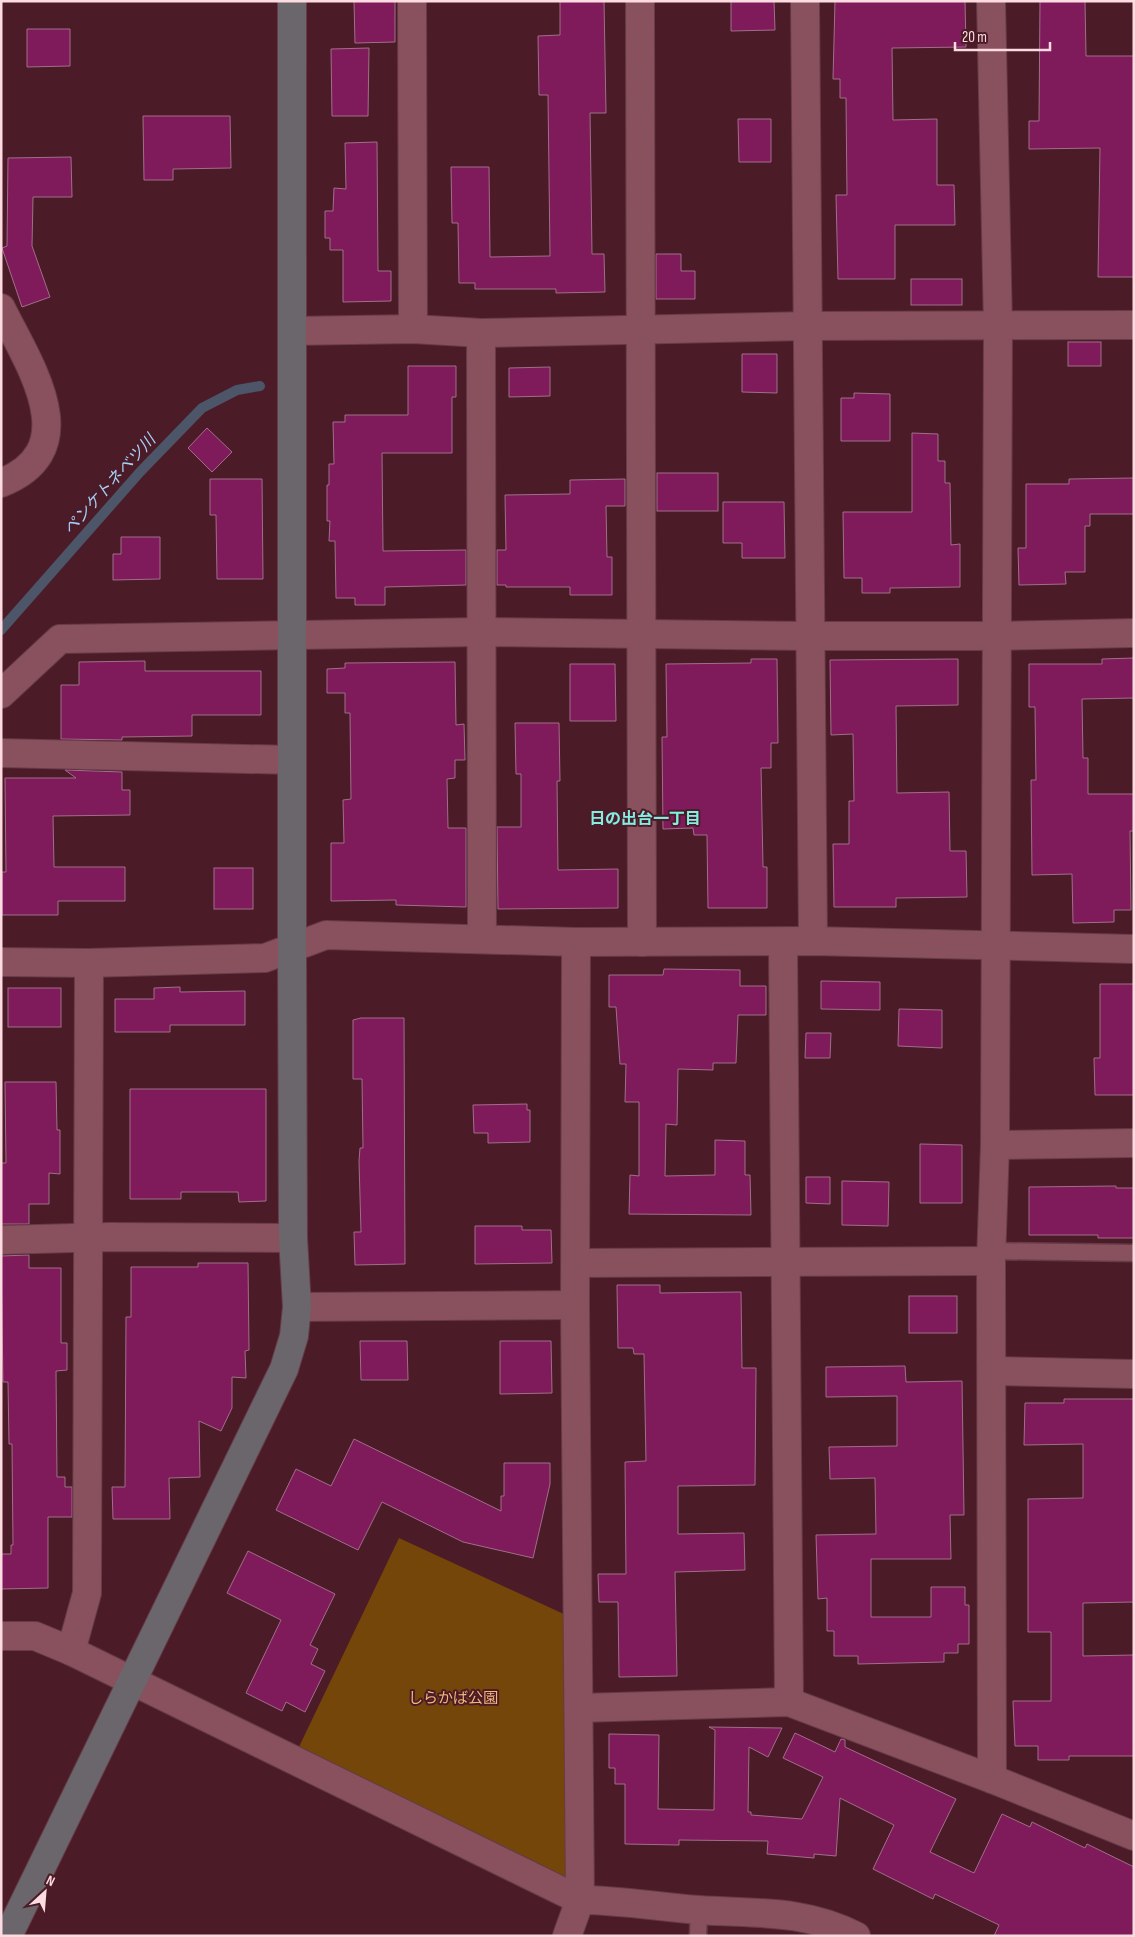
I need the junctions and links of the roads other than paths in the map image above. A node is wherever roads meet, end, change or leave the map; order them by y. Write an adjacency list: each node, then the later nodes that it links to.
1 (292, 1): 12 (street)
2 (412, 1): 10 (street)
3 (640, 1): 11 (street)
4 (805, 1): 7 (street)
5 (991, 1): 8 (street)
6 (1, 308): 14 (street)
7 (808, 326): 8 (street); 11 (street); 19 (street)
8 (998, 326): 9 (street); 20 (street)
9 (1134, 326)
10 (413, 329): 12 (street); 13 (street)
11 (641, 330): 13 (street); 16 (street)
12 (292, 331): 18 (street)
13 (481, 333): 15 (street)
14 (1, 483)
15 (481, 632): 16 (street); 18 (street); 24 (street)
16 (642, 632): 19 (street); 27 (street)
17 (1134, 633): 20 (street)
18 (292, 635): 21 (street); 23 (street)
19 (808, 636): 20 (street); 25 (street)
20 (997, 636): 29 (street)
21 (1, 694)
22 (1, 753): 23 (street)
23 (292, 760): 30 (street)
24 (482, 939): 26 (street); 30 (street)
25 (813, 941): 28 (street); 29 (street)
26 (576, 942): 27 (street); 42 (street)
27 (642, 942): 28 (street)
28 (783, 943): 41 (street)
29 (994, 945): 31 (street); 35 (street)
30 (292, 947): 33 (street); 37 (street)
31 (1134, 948)
32 (1, 962): 33 (street)
33 (89, 963): 36 (street)
34 (1134, 1143): 35 (street)
35 (995, 1145): 40 (street)
36 (89, 1237): 37 (street); 38 (street); 48 (street)
37 (293, 1238): 44 (street)
38 (1, 1240)
39 (1134, 1254): 40 (lane)
40 (991, 1256): 41 (street); 45 (street)
41 (786, 1261): 42 (street); 50 (street)
42 (576, 1264): 43 (street)
43 (575, 1305): 44 (street); 51 (street)
44 (297, 1307): 49 (street)
45 (992, 1371): 46 (street); 52 (street)
46 (1134, 1374)
47 (1, 1636): 48 (street)
48 (71, 1651): 49 (street)
49 (133, 1682): 54 (street); 56 (street)
50 (789, 1702): 51 (street); 52 (street)
51 (579, 1708): 54 (street)
52 (992, 1778): 53 (street)
53 (1134, 1836)
54 (580, 1900): 55 (street); 57 (street)
55 (699, 1923): 58 (street)
56 (8, 1936)
57 (567, 1936)
58 (856, 1936)

